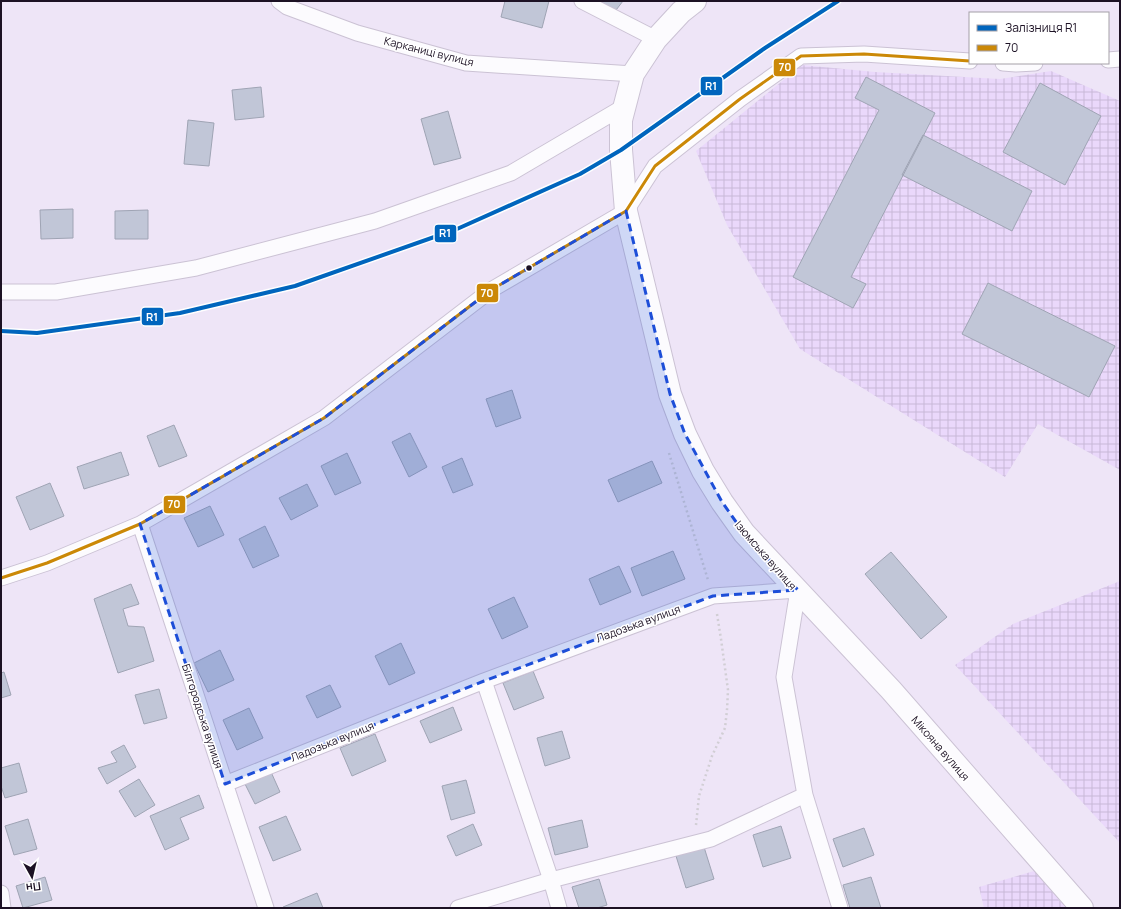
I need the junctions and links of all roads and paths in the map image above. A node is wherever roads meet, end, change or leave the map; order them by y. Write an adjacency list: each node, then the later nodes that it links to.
1 (279, 1): 8 (street, Карканиці вулиця)
2 (582, 1): 4 (street)
3 (695, 1): 4 (street, Ізюмська вулиця)
4 (656, 39): 8 (street, Ізюмська вулиця)
5 (1120, 59): 6 (street)
6 (1109, 60)
7 (969, 61): 10 (street)
8 (634, 74): 9 (street, Ізюмська вулиця)
9 (623, 113): 10 (street, Ізюмська вулиця); 11 (street)
10 (626, 212): 12 (street); 14 (street, Ізюмська вулиця)
11 (1, 292)
12 (140, 524): 13 (street); 16 (street, Білгородська вулиця)
13 (1, 578)
14 (798, 590): 15 (street, Ладозька вулиця); 17 (street, Ізюмська вулиця); 25 (street, Мікояна вулиця)
15 (484, 681): 16 (street, Ладозька вулиця); 18 (street)
16 (225, 784): 21 (street, Білгородська вулиця)
17 (805, 795): 18 (street); 24 (street, Ізюмська вулиця)
18 (551, 880): 22 (street); 23 (street)
19 (1, 894): 20 (street)
20 (3, 908)
21 (266, 908)
22 (458, 908)
23 (559, 908)
24 (840, 908)
25 (1082, 908)

